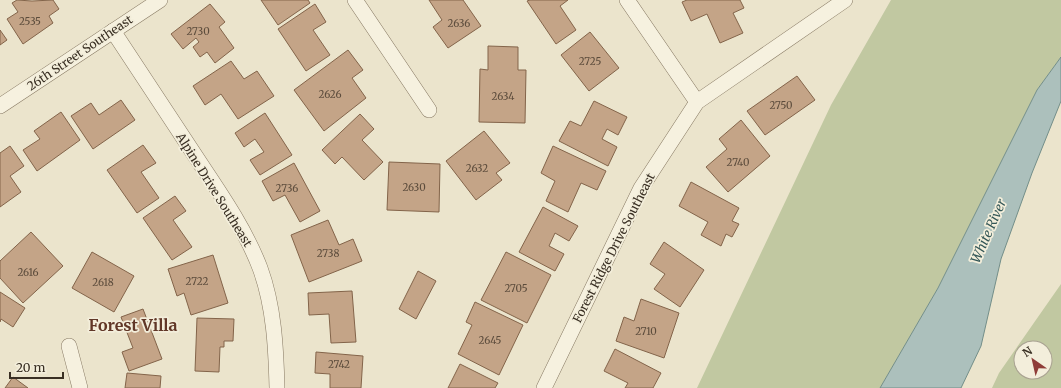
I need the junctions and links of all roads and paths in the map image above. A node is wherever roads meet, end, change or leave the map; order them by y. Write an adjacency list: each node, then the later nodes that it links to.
1 (160, 0): 5 (street, 26th Street Southeast)
2 (355, 0): 8 (street)
3 (628, 0): 6 (street)
4 (845, 0): 6 (street, Forest Ridge Drive Southeast)
5 (113, 31): 7 (street, 26th Street Southeast); 11 (street, Alpine Drive Southeast)
6 (697, 102): 12 (street, Forest Ridge Drive Southeast)
7 (0, 106)
8 (429, 110)
9 (69, 346): 10 (street)
10 (80, 388)
11 (277, 388)
12 (544, 388)

